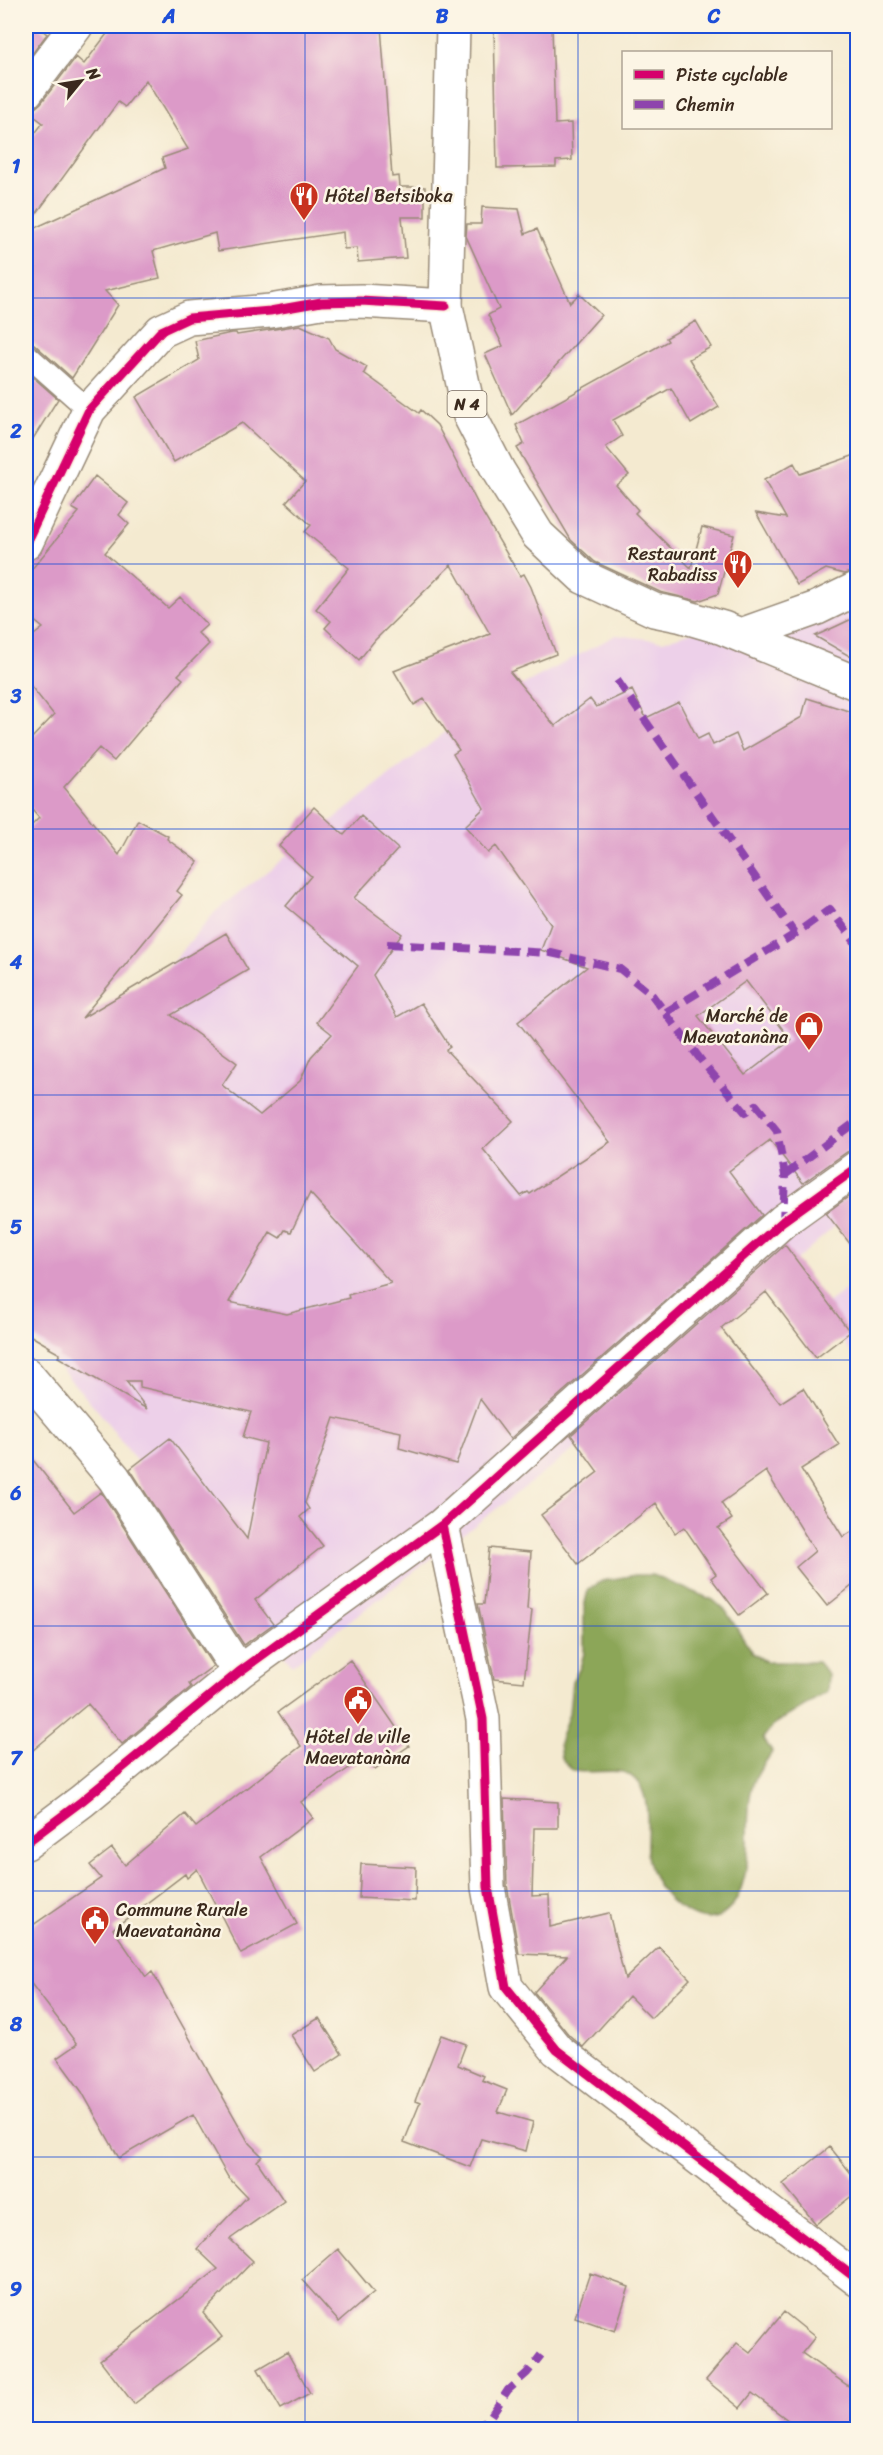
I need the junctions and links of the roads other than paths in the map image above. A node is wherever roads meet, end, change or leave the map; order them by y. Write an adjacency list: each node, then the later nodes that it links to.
1 (76, 26): 3 (street)
2 (453, 26): 4 (street, N 4)
3 (26, 92)
4 (446, 306): 6 (street); 9 (street, N 4)
5 (26, 354): 6 (lane)
6 (89, 410): 7 (street)
7 (26, 543)
8 (858, 588): 9 (street)
9 (741, 635): 10 (street, N 4)
10 (858, 684)
11 (858, 1167): 13 (street)
12 (26, 1374): 14 (street)
13 (442, 1525): 14 (street); 16 (street)
14 (239, 1672): 15 (street)
15 (26, 1843)
16 (858, 2280)

